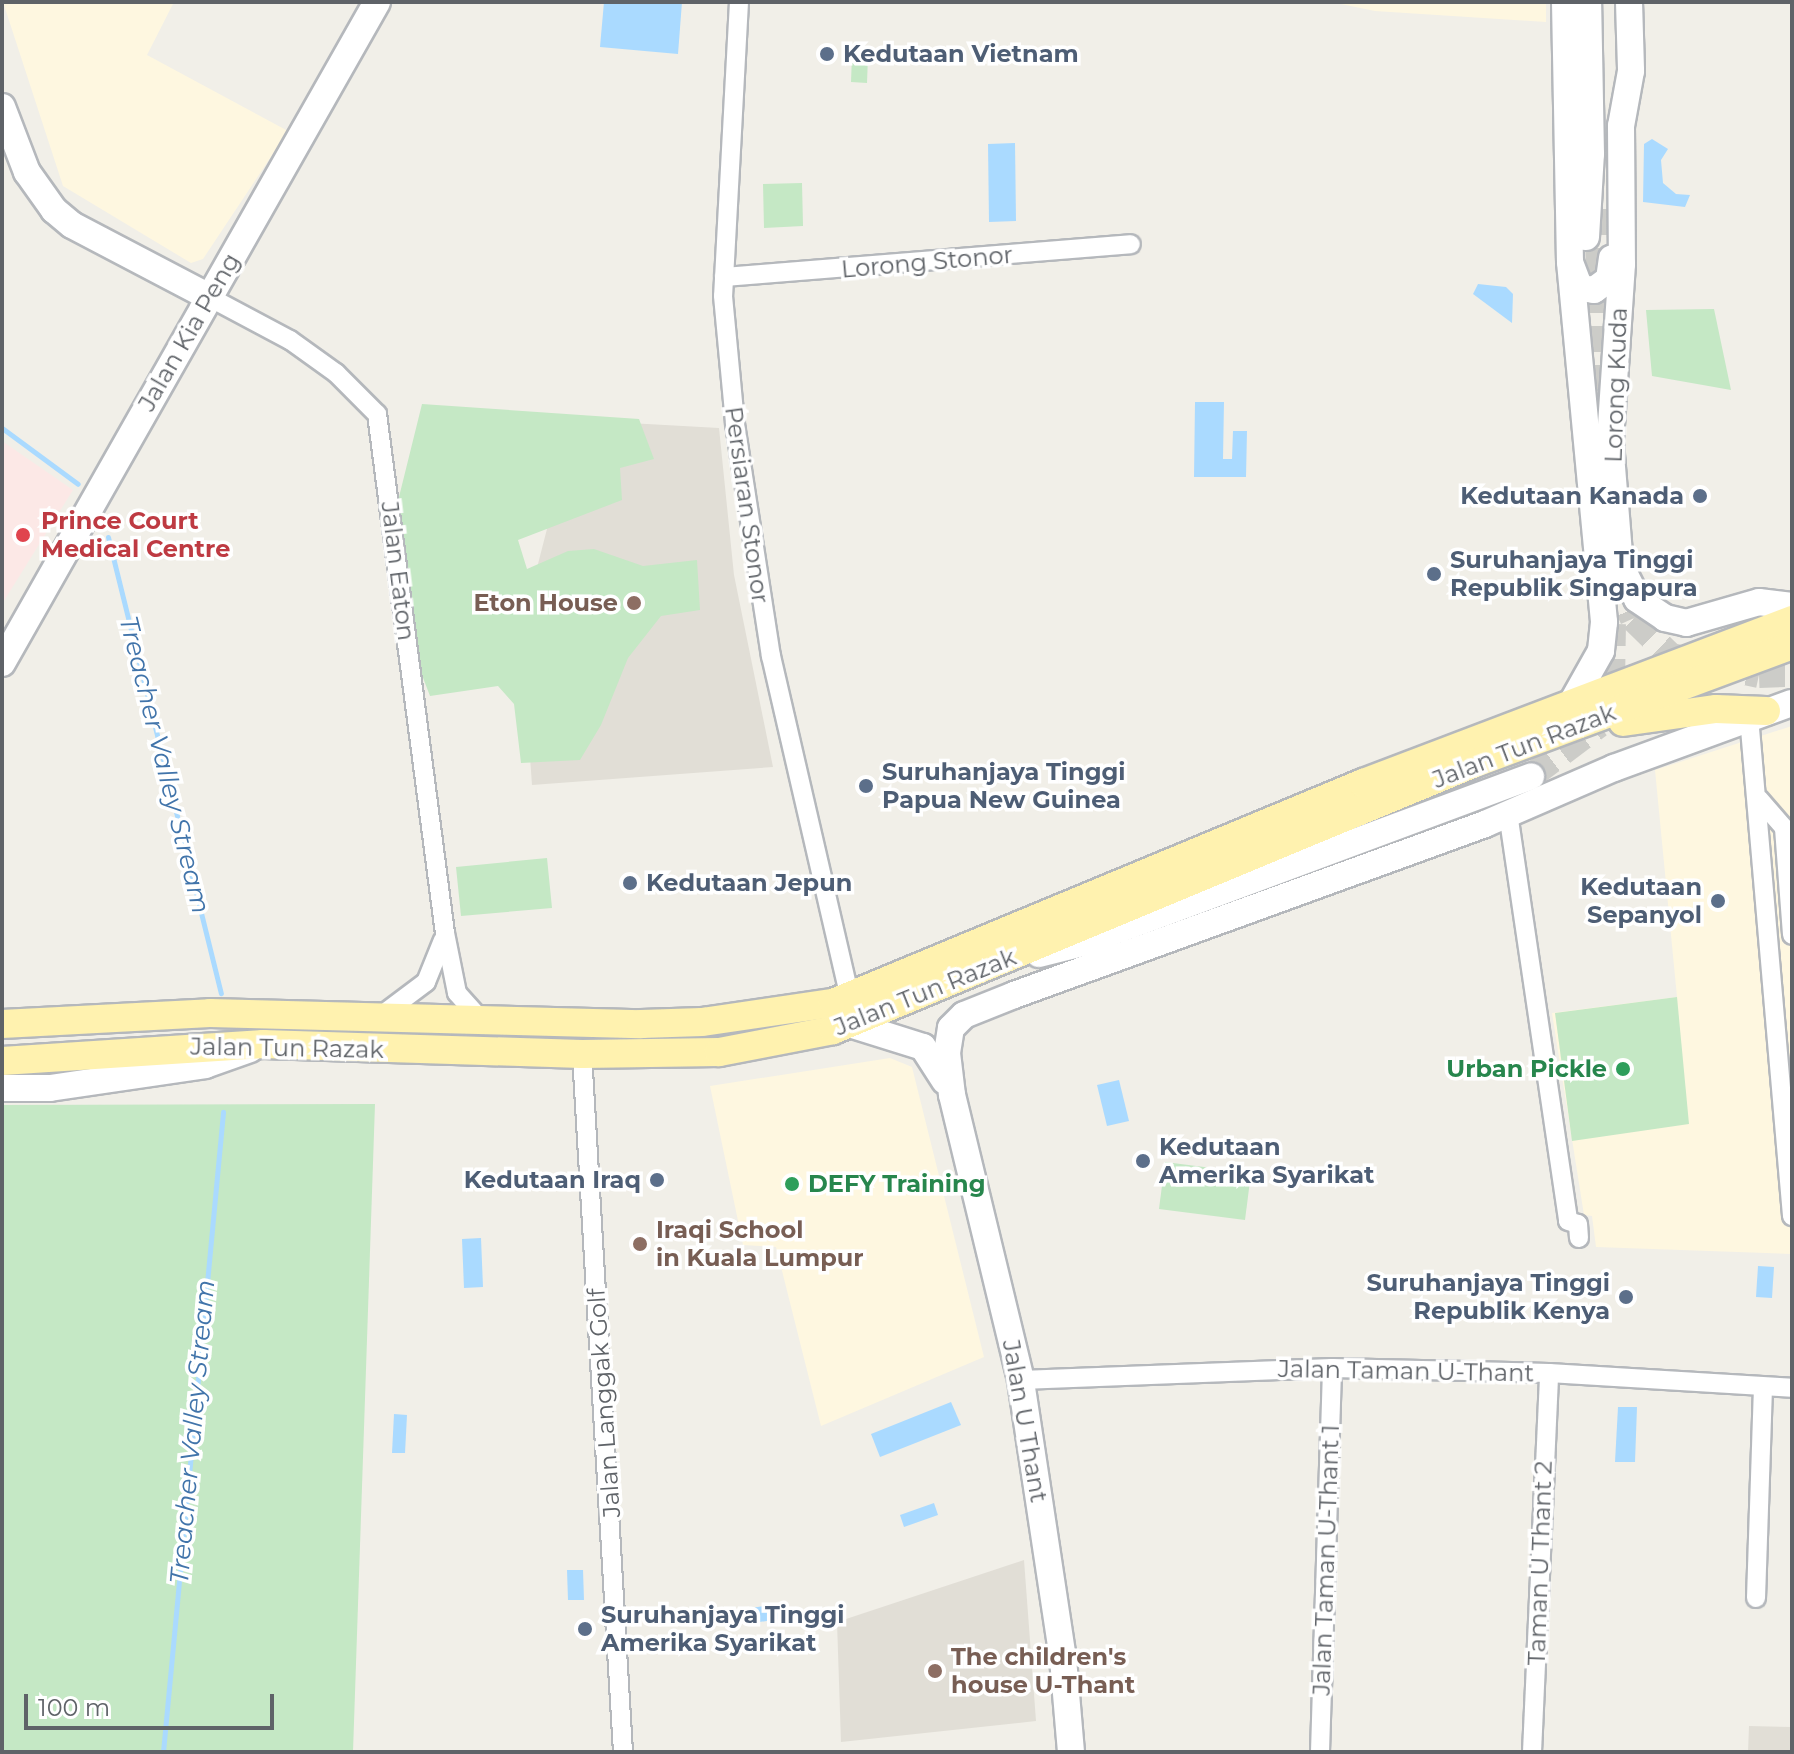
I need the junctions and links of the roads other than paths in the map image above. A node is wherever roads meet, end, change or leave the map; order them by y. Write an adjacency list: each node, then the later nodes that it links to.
1 (377, 2): 14 (street, Jalan Kia Peng)
2 (739, 2): 13 (street, Persiaran Stonor)
3 (1565, 2): 12 (street, Lorong Kuda)
4 (1588, 2): 10 (street)
5 (1604, 2): 8 (street)
6 (1629, 2): 9 (street, Lorong Kuda)
7 (2, 107): 14 (street)
8 (1598, 152)
9 (1621, 230): 12 (street); 15 (street, Lorong Kuda)
10 (1586, 237)
11 (1131, 244): 13 (street, Lorong Stonor)
12 (1570, 262): 19 (street, Lorong Kuda)
13 (724, 277): 30 (street, Persiaran Stonor)
14 (209, 297): 18 (street, Jalan Kia Peng); 25 (street, Jalan Eaton)
15 (1792, 606)
16 (1792, 620): 19 (main road, Jalan Tun Razak)
17 (1792, 645): 21 (main road, Jalan Tun Razak)
18 (2, 663)
19 (1574, 699): 30 (main road, Jalan Tun Razak)
20 (1769, 710): 21 (main road); 23 (street); 24 (street, Jalan Tun Razak)
21 (1545, 736): 27 (main road, Jalan Tun Razak)
22 (1531, 776): 27 (street)
23 (1759, 799): 26 (street); 41 (street)
24 (1508, 813): 28 (street, Jalan Tun Razak); 42 (street)
25 (445, 933): 32 (street, Jalan Eaton); 33 (street, Jalan Eaton)
26 (1792, 935)
27 (993, 965): 30 (main road, Jalan Tun Razak)
28 (1014, 995): 40 (street, Jalan U Thant)
29 (2, 1005): 31 (main road)
30 (852, 1012): 33 (main road, Jalan Tun Razak); 35 (main road, Jalan Tun Razak); 40 (street, Jalan U Thant)
31 (176, 1013): 32 (main road, Jalan Tun Razak); 34 (main road, Jalan Tun Razak)
32 (378, 1018): 33 (main road, Jalan Tun Razak)
33 (483, 1021)
34 (2, 1024)
35 (582, 1054): 37 (main road, Jalan Tun Razak); 49 (street, Jalan Langgak Golf)
36 (2, 1061): 37 (main road, Jalan Tun Razak)
37 (50, 1074): 38 (street); 39 (street)
38 (2, 1076)
39 (2, 1088)
40 (952, 1095): 45 (street, Jalan U Thant)
41 (1792, 1216)
42 (1579, 1238)
43 (1332, 1368): 44 (street, Jalan Taman U-Thant); 45 (street, Jalan Taman U-Thant); 51 (street, Jalan Taman U-Thant 1)
44 (1549, 1373): 46 (street, Jalan Taman U-Thant); 52 (street, Taman U Thant 2)
45 (1021, 1380): 50 (street, Jalan U Thant)
46 (1763, 1387): 47 (street, Jalan Taman U-Thant); 48 (street)
47 (1792, 1388)
48 (1756, 1598)
49 (623, 1752)
50 (1071, 1752)
51 (1320, 1752)
52 (1532, 1752)

